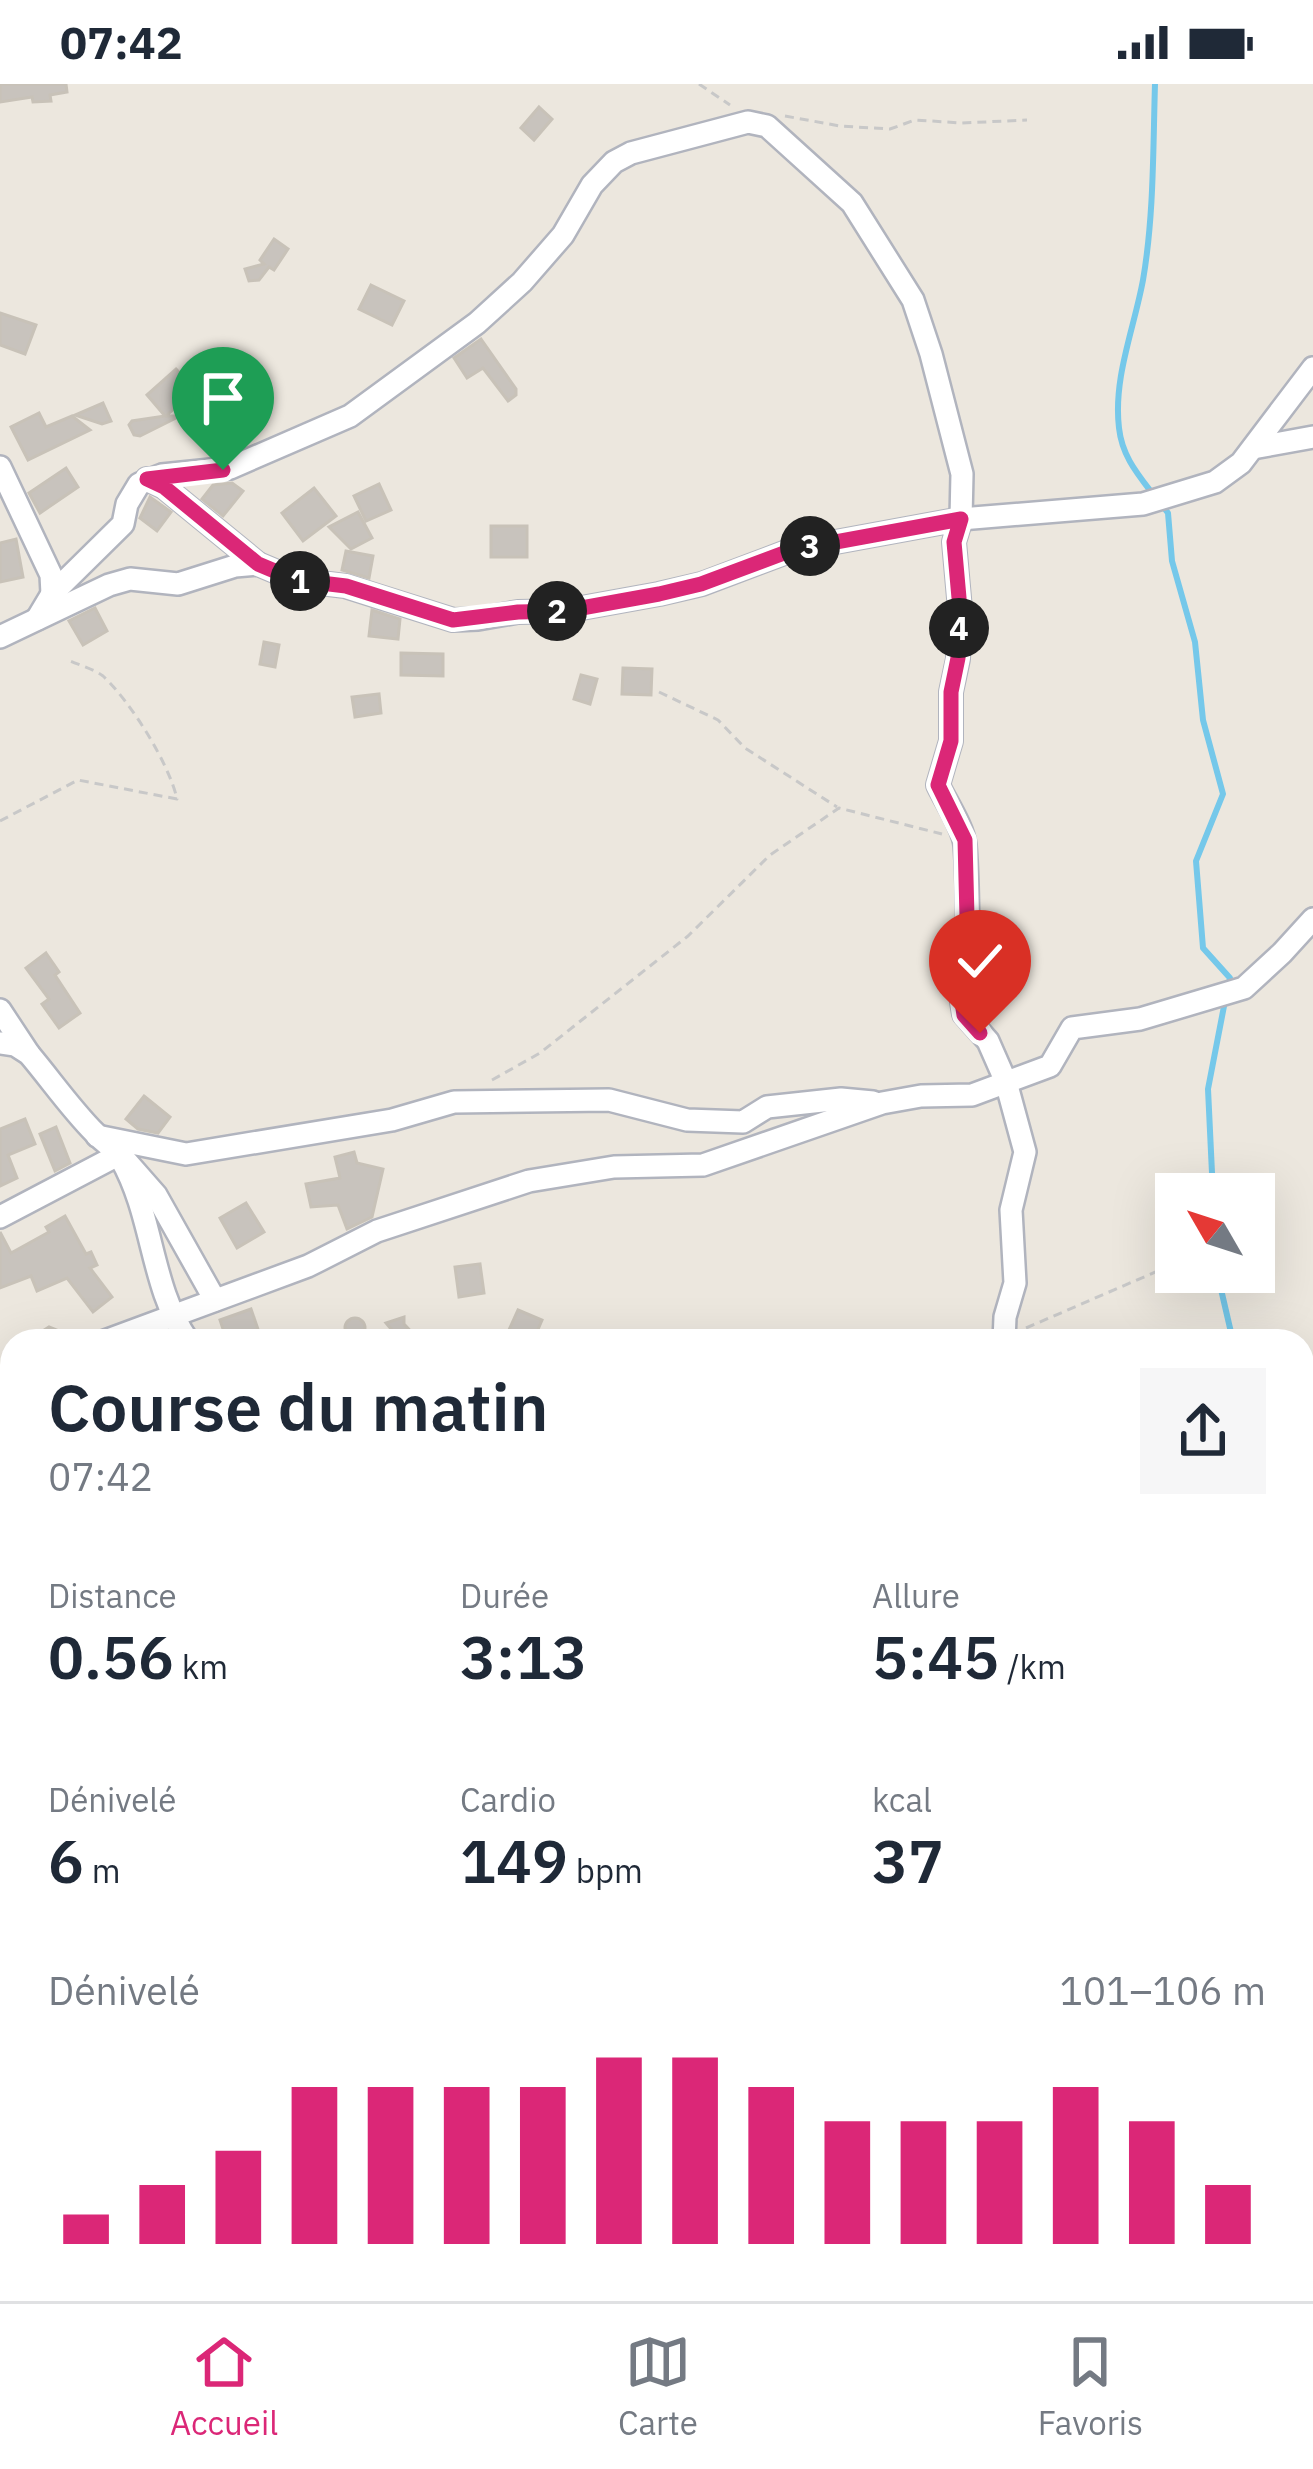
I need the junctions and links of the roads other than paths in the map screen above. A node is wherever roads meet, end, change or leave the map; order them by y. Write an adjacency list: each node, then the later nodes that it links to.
1 (1313, 368): 3 (street)
2 (1313, 437): 3 (street)
3 (1253, 448): 7 (street)
4 (0, 467): 6 (street)
5 (147, 479): 7 (street); 8 (street); 9 (street)
6 (9, 502): 9 (street)
7 (961, 519): 8 (street); 16 (street)
8 (258, 564): 10 (street)
9 (52, 593): 10 (street)
10 (37, 619): 11 (street)
11 (0, 637)
12 (1313, 919): 16 (street)
13 (0, 1010): 15 (street)
14 (0, 1043): 15 (street)
15 (29, 1054): 18 (street)
16 (1006, 1082): 17 (street); 25 (street)
17 (882, 1103): 18 (street); 21 (street)
18 (97, 1136): 19 (street)
19 (120, 1154): 20 (street); 21 (street); 22 (street)
20 (0, 1217)
21 (215, 1300): 22 (street)
22 (171, 1316): 23 (street); 24 (street)
23 (137, 1329)
24 (180, 1329)
25 (1009, 1329)

